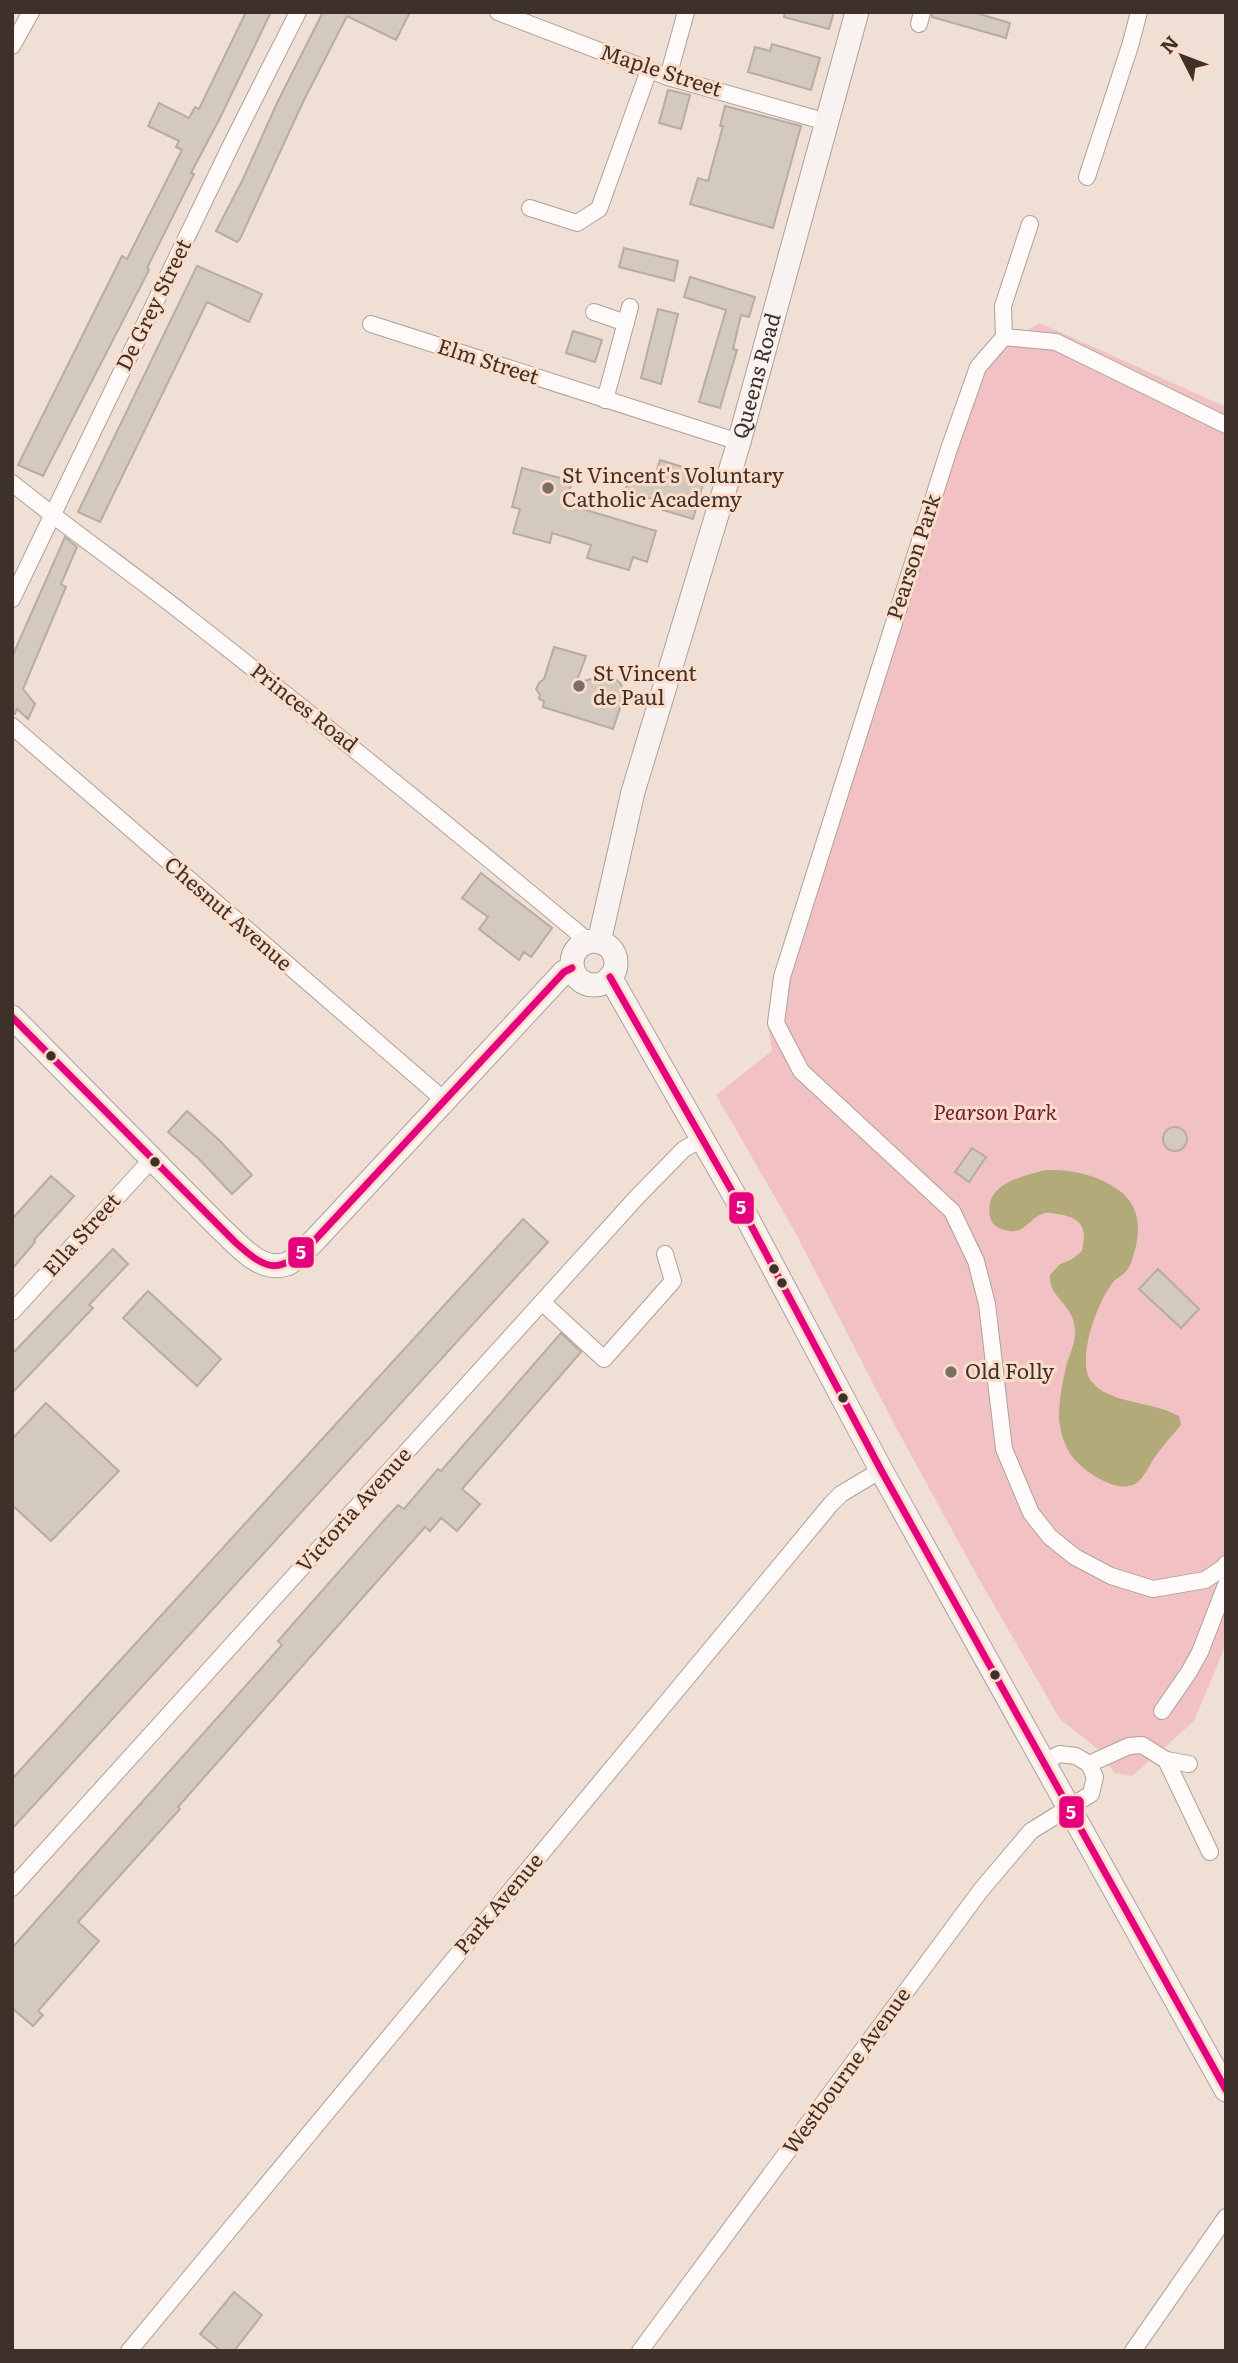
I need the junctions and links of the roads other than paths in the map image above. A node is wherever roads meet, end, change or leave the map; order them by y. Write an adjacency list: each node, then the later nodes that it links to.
1 (31, 12): 7 (street)
2 (298, 12): 21 (street, De Grey Street)
3 (498, 12): 8 (street, Maple Street)
4 (686, 12): 9 (street)
5 (857, 12): 10 (street, Queens Road)
6 (1139, 12): 11 (street)
7 (12, 46)
8 (649, 70): 9 (street, Maple Street); 12 (street)
9 (668, 77): 10 (street, Maple Street)
10 (827, 122): 19 (street, Queens Road)
11 (1087, 177)
12 (530, 208)
13 (1030, 224): 16 (street)
14 (594, 312): 17 (street)
15 (371, 324): 17 (street, Elm Street)
16 (1004, 337): 18 (street); 35 (street, Pearson Park)
17 (605, 400): 19 (street, Elm Street)
18 (1226, 425)
19 (739, 442): 24 (street, Queens Road)
20 (12, 483): 21 (street, Princes Road)
21 (52, 516): 22 (street, De Grey Street); 24 (street, Princes Road)
22 (12, 599)
23 (12, 726): 28 (street, Chesnut Avenue)
24 (594, 942): 25 (street); 26 (street)
25 (572, 968): 26 (street); 28 (street)
26 (610, 977): 29 (street)
27 (12, 1017): 30 (street)
28 (444, 1100): 30 (street)
29 (702, 1139): 32 (street, Victoria Avenue); 34 (street)
30 (152, 1159): 33 (street, Ella Street)
31 (665, 1254): 32 (street)
32 (542, 1302): 44 (street, Victoria Avenue)
33 (12, 1312)
34 (881, 1470): 39 (street); 47 (street, Park Avenue)
35 (1226, 1564)
36 (1226, 1585): 37 (street)
37 (1162, 1711)
38 (1166, 1760): 40 (street); 41 (street); 43 (street)
39 (1045, 1761): 40 (street); 42 (street)
40 (1089, 1764): 42 (street, Westbourne Avenue)
41 (1189, 1764)
42 (1069, 1807): 45 (street); 48 (street, Westbourne Avenue)
43 (1210, 1852)
44 (12, 1888)
45 (1226, 2090)
46 (1226, 2217): 49 (street)
47 (129, 2351)
48 (640, 2351)
49 (1133, 2351)

